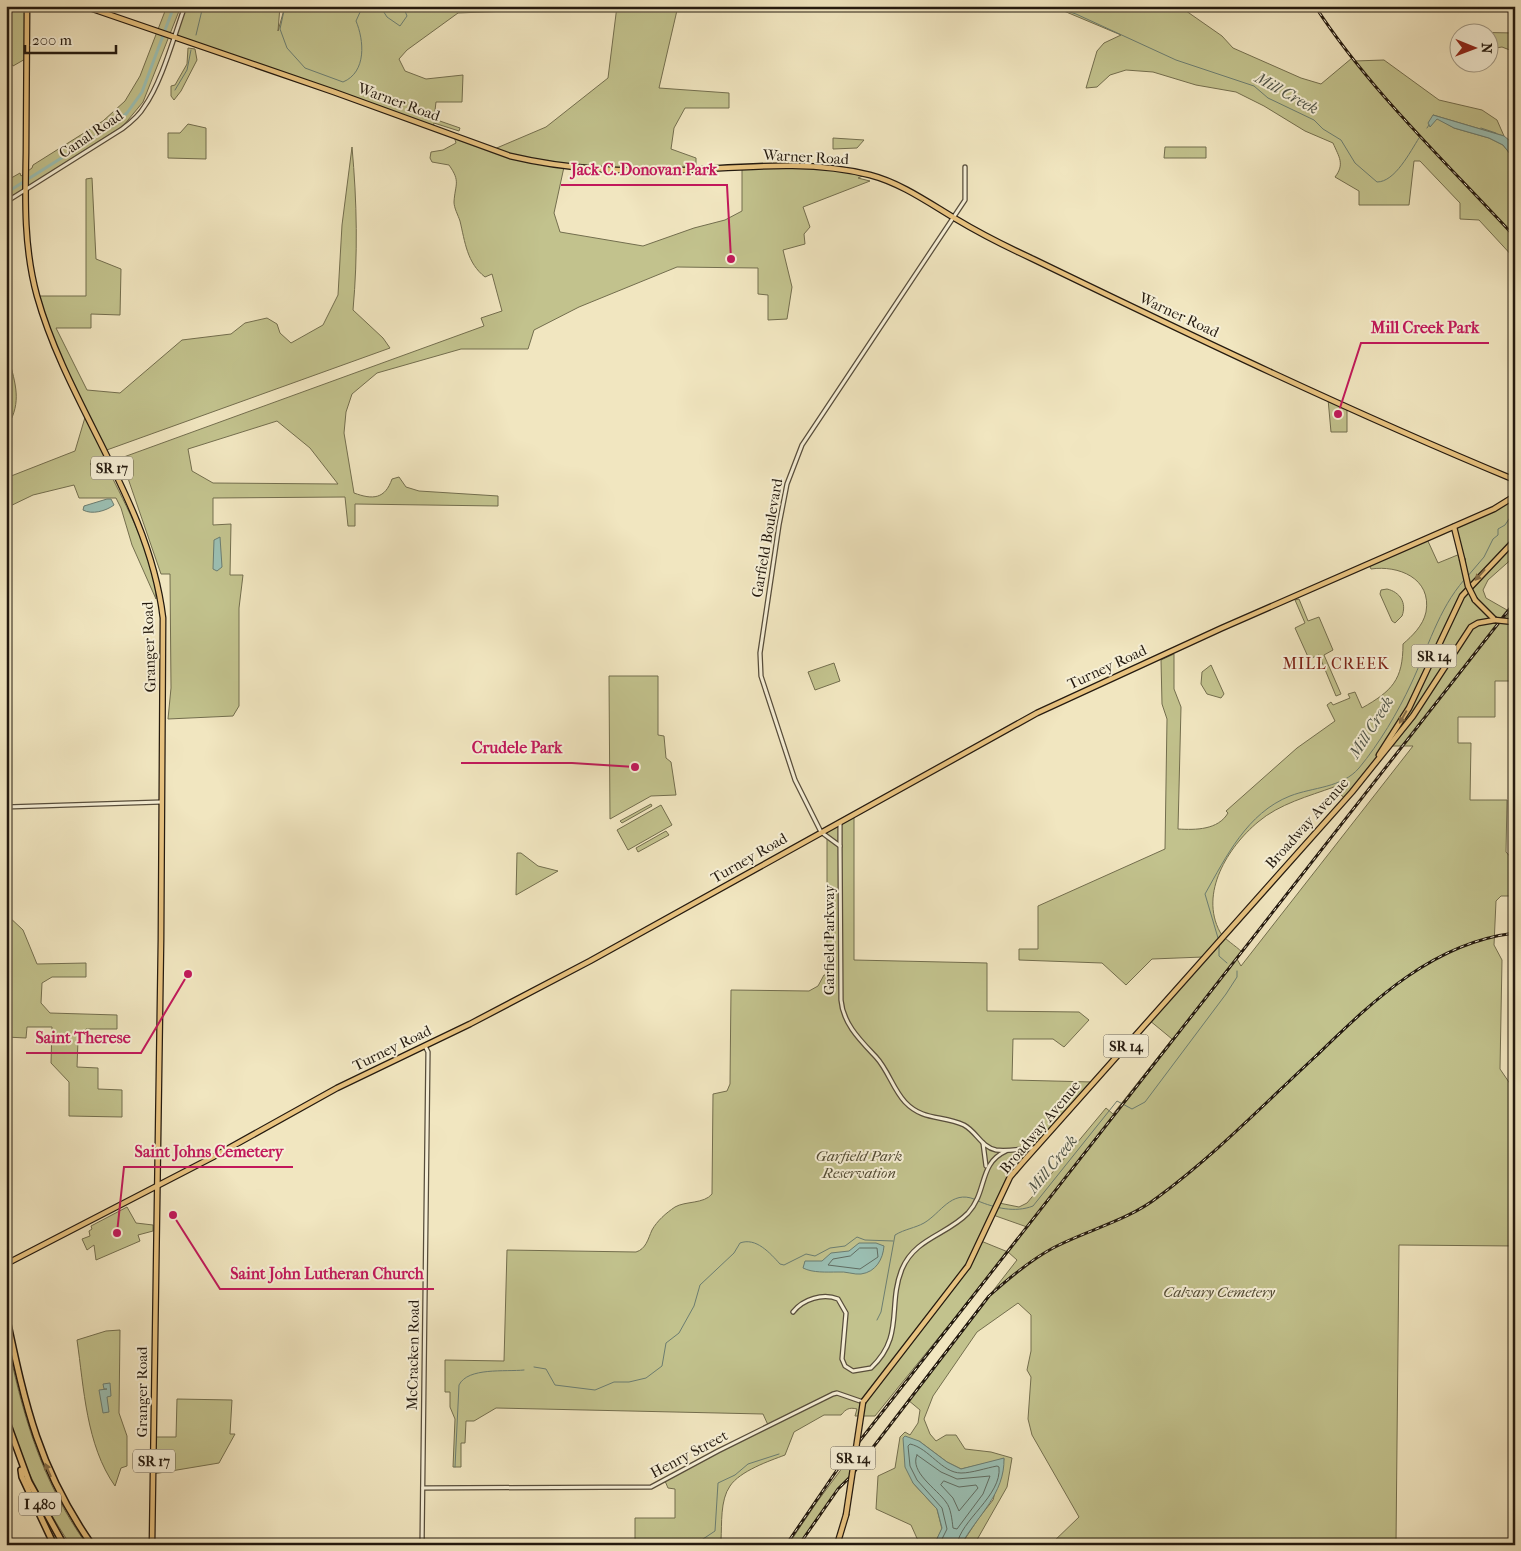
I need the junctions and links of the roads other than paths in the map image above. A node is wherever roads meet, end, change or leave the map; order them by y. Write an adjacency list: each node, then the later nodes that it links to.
1 (27, 6): 6 (main road, Granger Road / SR 17)
2 (84, 6): 4 (main road, Warner Road)
3 (185, 6): 4 (street, Canal Road)
4 (172, 36): 6 (street, Canal Road); 8 (main road, Warner Road)
5 (965, 167): 8 (street, Garfield Boulevard)
6 (25, 187): 7 (street, Canal Road); 16 (main road, Granger Road / SR 17)
7 (6, 202)
8 (953, 217): 9 (main road, Warner Road); 19 (street, Garfield Boulevard)
9 (1515, 480)
10 (1515, 496): 11 (main road, Turney Road)
11 (1454, 527): 13 (main road, bridge); 18 (main road, Turney Road)
12 (1515, 540): 15 (main road, Broadway Avenue / SR 14, one-way to 15)
13 (1495, 620): 14 (main road, Broadway Avenue / SR 14, bridge); 15 (main road, Broadway Avenue / SR 14)
14 (1514, 622)
15 (1362, 780): 23 (main road, Broadway Avenue / SR 14)
16 (162, 802): 17 (street); 26 (main road, Granger Road / SR 17)
17 (6, 807)
18 (840, 822): 19 (main road, Turney Road); 20 (street, Garfield Parkway)
19 (821, 832): 20 (street); 21 (main road, Turney Road)
20 (840, 846): 22 (street, Garfield Parkway)
21 (426, 1046): 26 (main road, Turney Road); 33 (street, McCracken Road)
22 (983, 1143): 24 (street, Garfield Parkway); 25 (street)
23 (1035, 1148): 24 (street, Garfield Parkway); 30 (main road, Broadway Avenue / SR 14)
24 (1006, 1150): 25 (street)
25 (986, 1167): 28 (street)
26 (157, 1186): 27 (main road, Turney Road); 39 (main road, Granger Road / SR 17)
27 (7, 1264)
28 (793, 1312)
29 (6, 1315): 34 (highway, I 480, one-way to 29)
30 (862, 1402): 33 (street, Henry Street); 41 (main road, SR 14, bridge)
31 (6, 1419): 32 (highway, I 480)
32 (20, 1460): 35 (highway); 36 (highway, I 480)
33 (423, 1488): 40 (street, McCracken Road)
34 (80, 1528): 37 (highway, I 480); 38 (highway)
35 (54, 1545)
36 (64, 1545)
37 (92, 1545)
38 (96, 1545)
39 (152, 1545)
40 (422, 1545)
41 (837, 1545)

